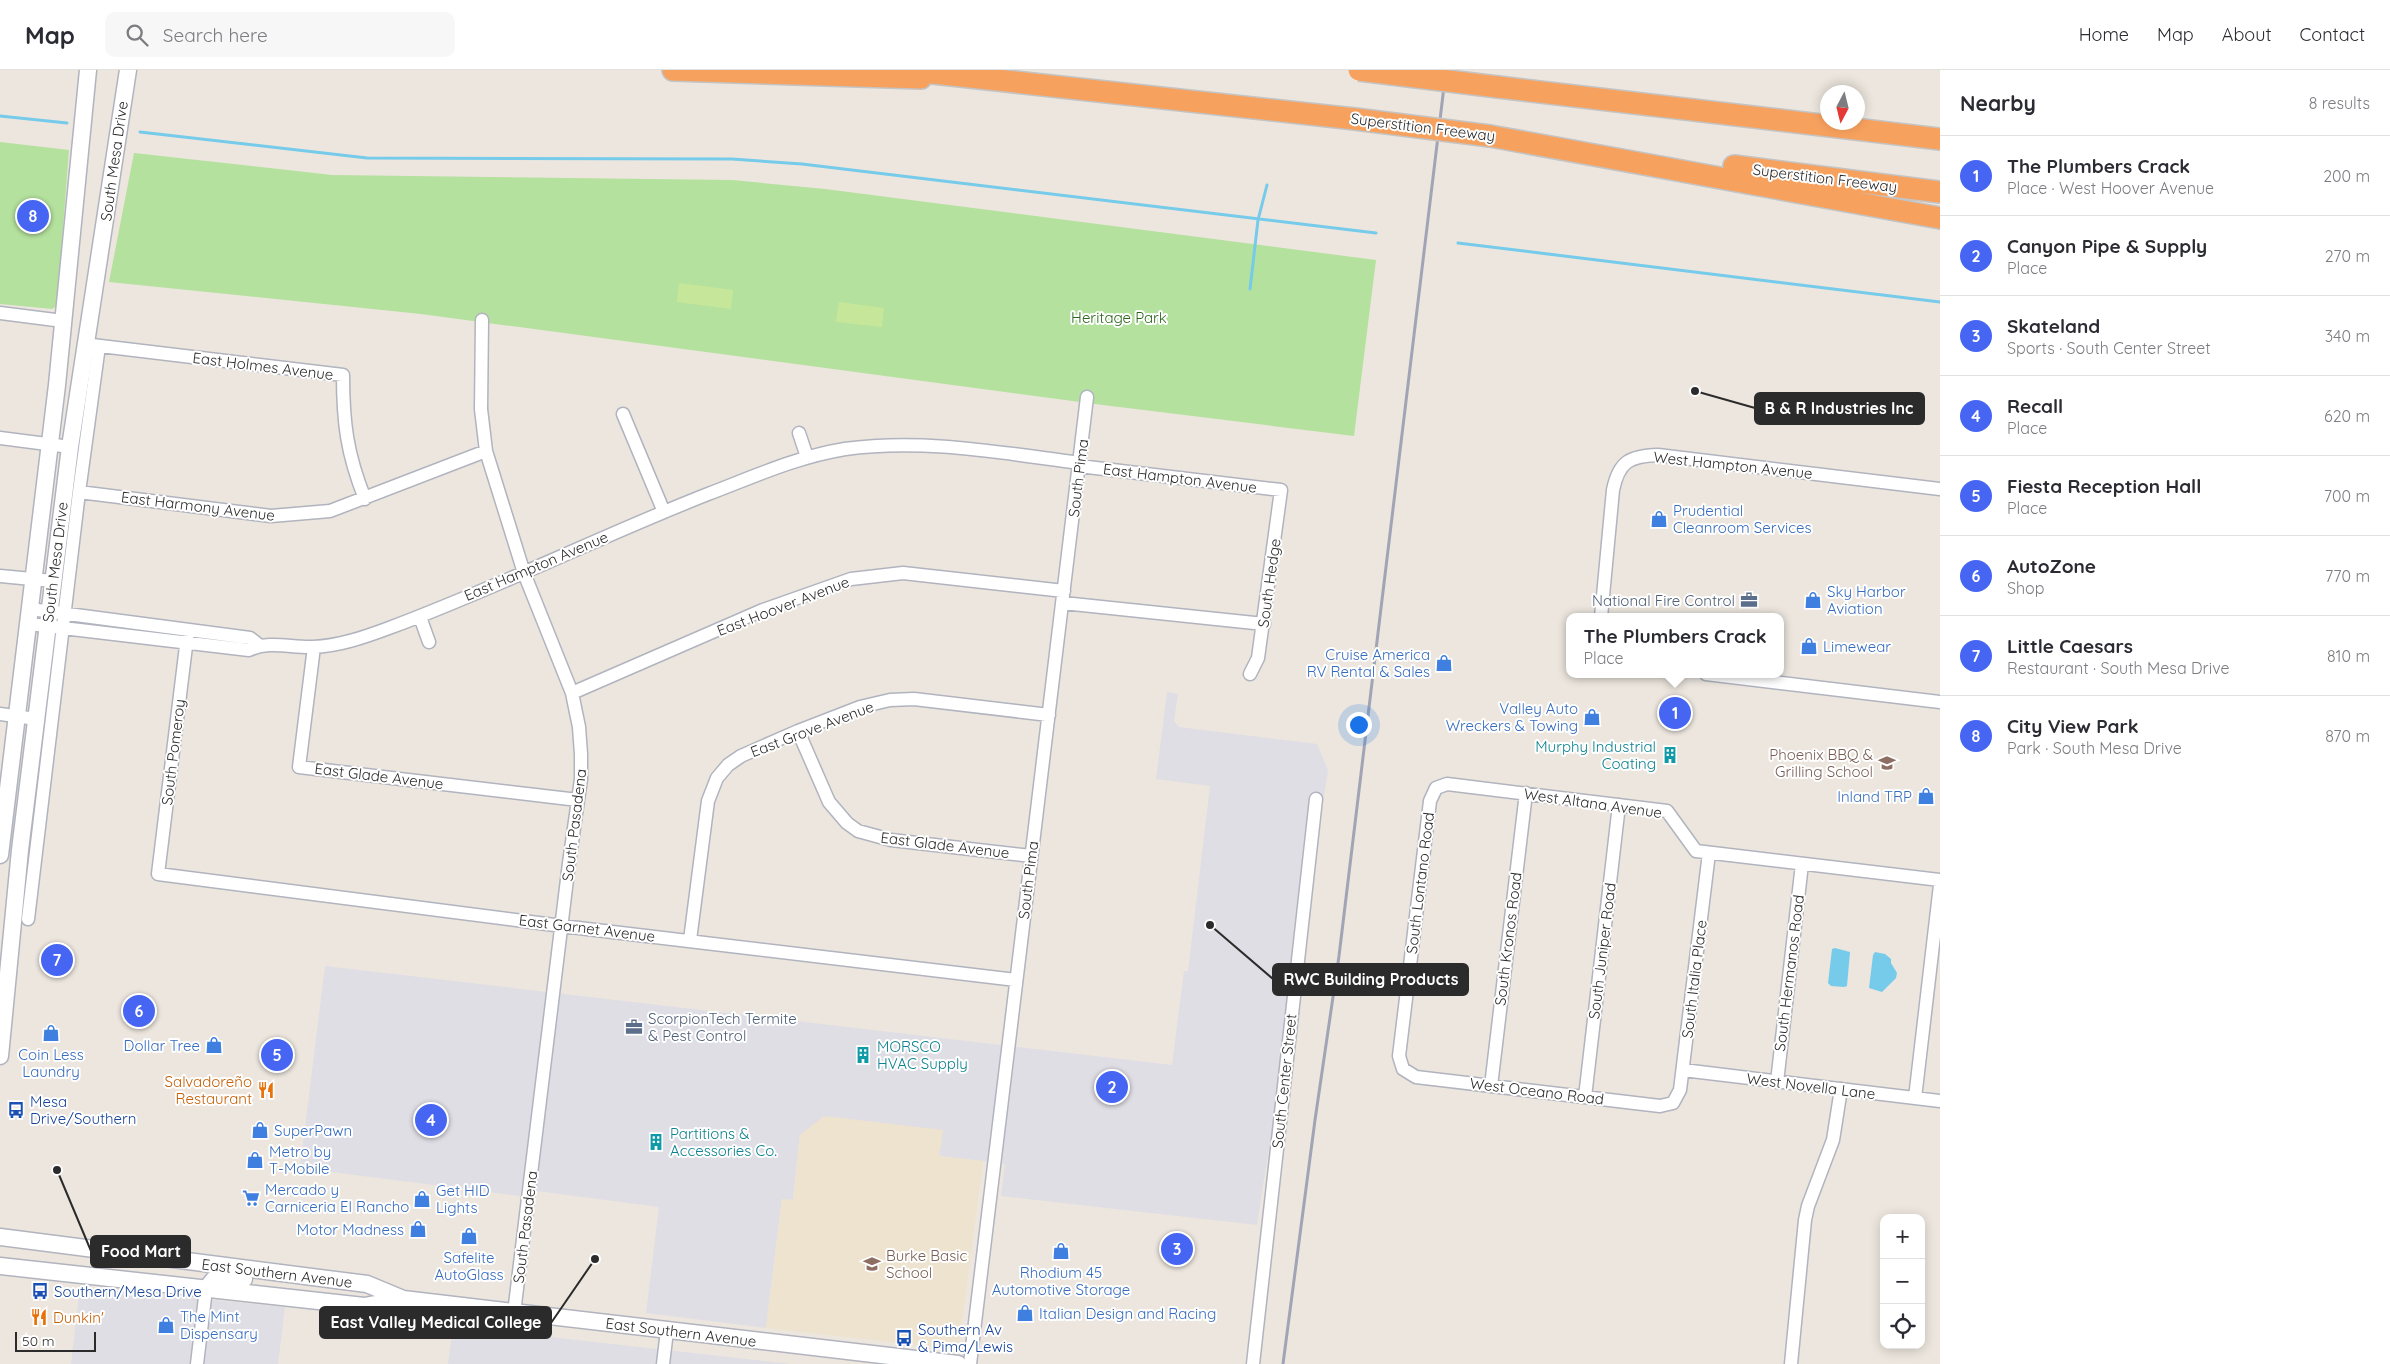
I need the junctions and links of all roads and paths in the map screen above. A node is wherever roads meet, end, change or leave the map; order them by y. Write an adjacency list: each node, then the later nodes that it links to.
1 (88, 70): 15 (main road, South Mesa Drive)
2 (128, 70): 16 (main road, South Mesa Drive)
3 (673, 70): 6 (highway)
4 (905, 70): 6 (highway, Superstition Freeway)
5 (1357, 70): 7 (highway, bridge)
6 (996, 81): 9 (highway, Superstition Freeway, bridge)
7 (1803, 122): 8 (highway); 10 (highway)
8 (1940, 129)
9 (1490, 136): 11 (highway, Superstition Freeway); 12 (highway)
10 (1940, 138)
11 (1940, 192)
12 (1940, 218)
13 (0, 313): 15 (street)
14 (482, 320): 23 (street, South Pasadena)
15 (63, 321): 21 (main road, South Mesa Drive)
16 (93, 345): 22 (main road, South Mesa Drive); 28 (street, South Mesa Drive); 29 (street, East Holmes Avenue)
17 (1087, 397): 25 (street, South Pima)
18 (623, 414): 30 (street)
19 (799, 433): 24 (street)
20 (0, 438): 21 (street)
21 (49, 444): 22 (street); 33 (main road, South Mesa Drive)
22 (70, 447): 34 (main road, South Mesa Drive)
23 (486, 451): 29 (street, East Harmony Avenue); 31 (street, South Pasadena)
24 (807, 457): 25 (street, East Hampton Avenue); 30 (street, East Hampton Avenue)
25 (1080, 464): 27 (street, East Hampton Avenue); 35 (street, South Pima)
26 (1940, 489): 36 (street, West Hampton Avenue)
27 (1281, 490): 40 (street, South Hedge)
28 (78, 492): 29 (street, East Harmony Avenue); 39 (street, South Mesa Drive)
29 (365, 499)
30 (664, 512): 31 (street, East Hampton Avenue)
31 (524, 573): 38 (street, East Hampton Avenue); 46 (street, South Pasadena)
32 (0, 576): 33 (street)
33 (34, 579): 34 (street); 37 (main road, South Mesa Drive)
34 (53, 582): 39 (main road, South Mesa Drive)
35 (1063, 597): 40 (street, East Hoover Avenue); 46 (street, East Hoover Avenue); 49 (street, South Pima)
36 (1601, 613)
37 (30, 617): 39 (street, East Hampton Avenue); 50 (main road, South Mesa Drive)
38 (420, 617): 42 (street); 43 (street, East Hampton Avenue)
39 (55, 620): 41 (street, East Hampton Avenue); 51 (main road, South Mesa Drive); 66 (street, South Mesa Drive)
40 (1264, 624): 44 (street, South Hedge)
41 (187, 636): 43 (street, East Hampton Avenue); 63 (street, South Pomeroy)
42 (429, 642)
43 (314, 647): 56 (street, East Glade Avenue)
44 (1250, 674)
45 (1739, 678): 47 (street)
46 (572, 693): 56 (street, South Pasadena)
47 (1940, 702)
48 (0, 714): 50 (street)
49 (1049, 715): 52 (street, East Grove Avenue); 61 (street, South Pima)
50 (17, 716): 51 (street); 58 (main road, South Mesa Drive)
51 (36, 719): 59 (main road, South Mesa Drive)
52 (798, 731): 61 (street, East Glade Avenue); 68 (street, East Grove Avenue)
53 (1436, 788): 54 (street, West Altana Avenue); 71 (street, South Lontano Road)
54 (1526, 793): 57 (street, West Altana Avenue); 74 (street, South Kronos Road)
55 (1316, 799): 92 (street, South Center Street)
56 (578, 800): 67 (street, South Pasadena)
57 (1619, 804): 60 (street, West Altana Avenue); 76 (street, South Juniper Road)
58 (0, 850): 59 (street)
59 (20, 850): 70 (main road, South Mesa Drive)
60 (1709, 853): 62 (street, West Altana Avenue); 72 (street, South Italia Place)
61 (1031, 856): 69 (street, South Pima)
62 (1802, 864): 64 (street, West Altana Avenue); 73 (street, South Hermanos Road)
63 (158, 874): 67 (street, East Garnet Avenue)
64 (1940, 880)
65 (1940, 885): 77 (street)
66 (28, 919)
67 (562, 926): 68 (street, East Garnet Avenue); 85 (street, South Pasadena)
68 (690, 940): 69 (street, East Garnet Avenue)
69 (1016, 980): 91 (street, South Pima)
70 (0, 1056)
71 (1403, 1069): 74 (street, West Oceano Road)
72 (1683, 1070): 73 (street, West Novella Lane); 79 (street, South Italia Place)
73 (1777, 1082): 75 (street, West Novella Lane)
74 (1490, 1086): 76 (street, West Oceano Road)
75 (1841, 1089): 77 (street, West Novella Lane); 93 (street)
76 (1585, 1097): 79 (street, West Oceano Road)
77 (1915, 1098): 78 (street, West Novella Lane)
78 (1940, 1101)
79 (1674, 1103)
80 (0, 1237): 82 (main road, East Southern Avenue)
81 (0, 1266): 83 (main road, East Southern Avenue)
82 (310, 1276): 83 (main road); 84 (main road, East Southern Avenue)
83 (206, 1289): 84 (main road, East Southern Avenue); 88 (street)
84 (403, 1299): 85 (main road, East Southern Avenue)
85 (514, 1313): 86 (main road, East Southern Avenue)
86 (667, 1331): 87 (main road, East Southern Avenue); 89 (street)
87 (892, 1360): 90 (main road, East Southern Avenue)
88 (197, 1364)
89 (663, 1364)
90 (958, 1364)
91 (970, 1364)
92 (1253, 1364)
93 (1791, 1364)

